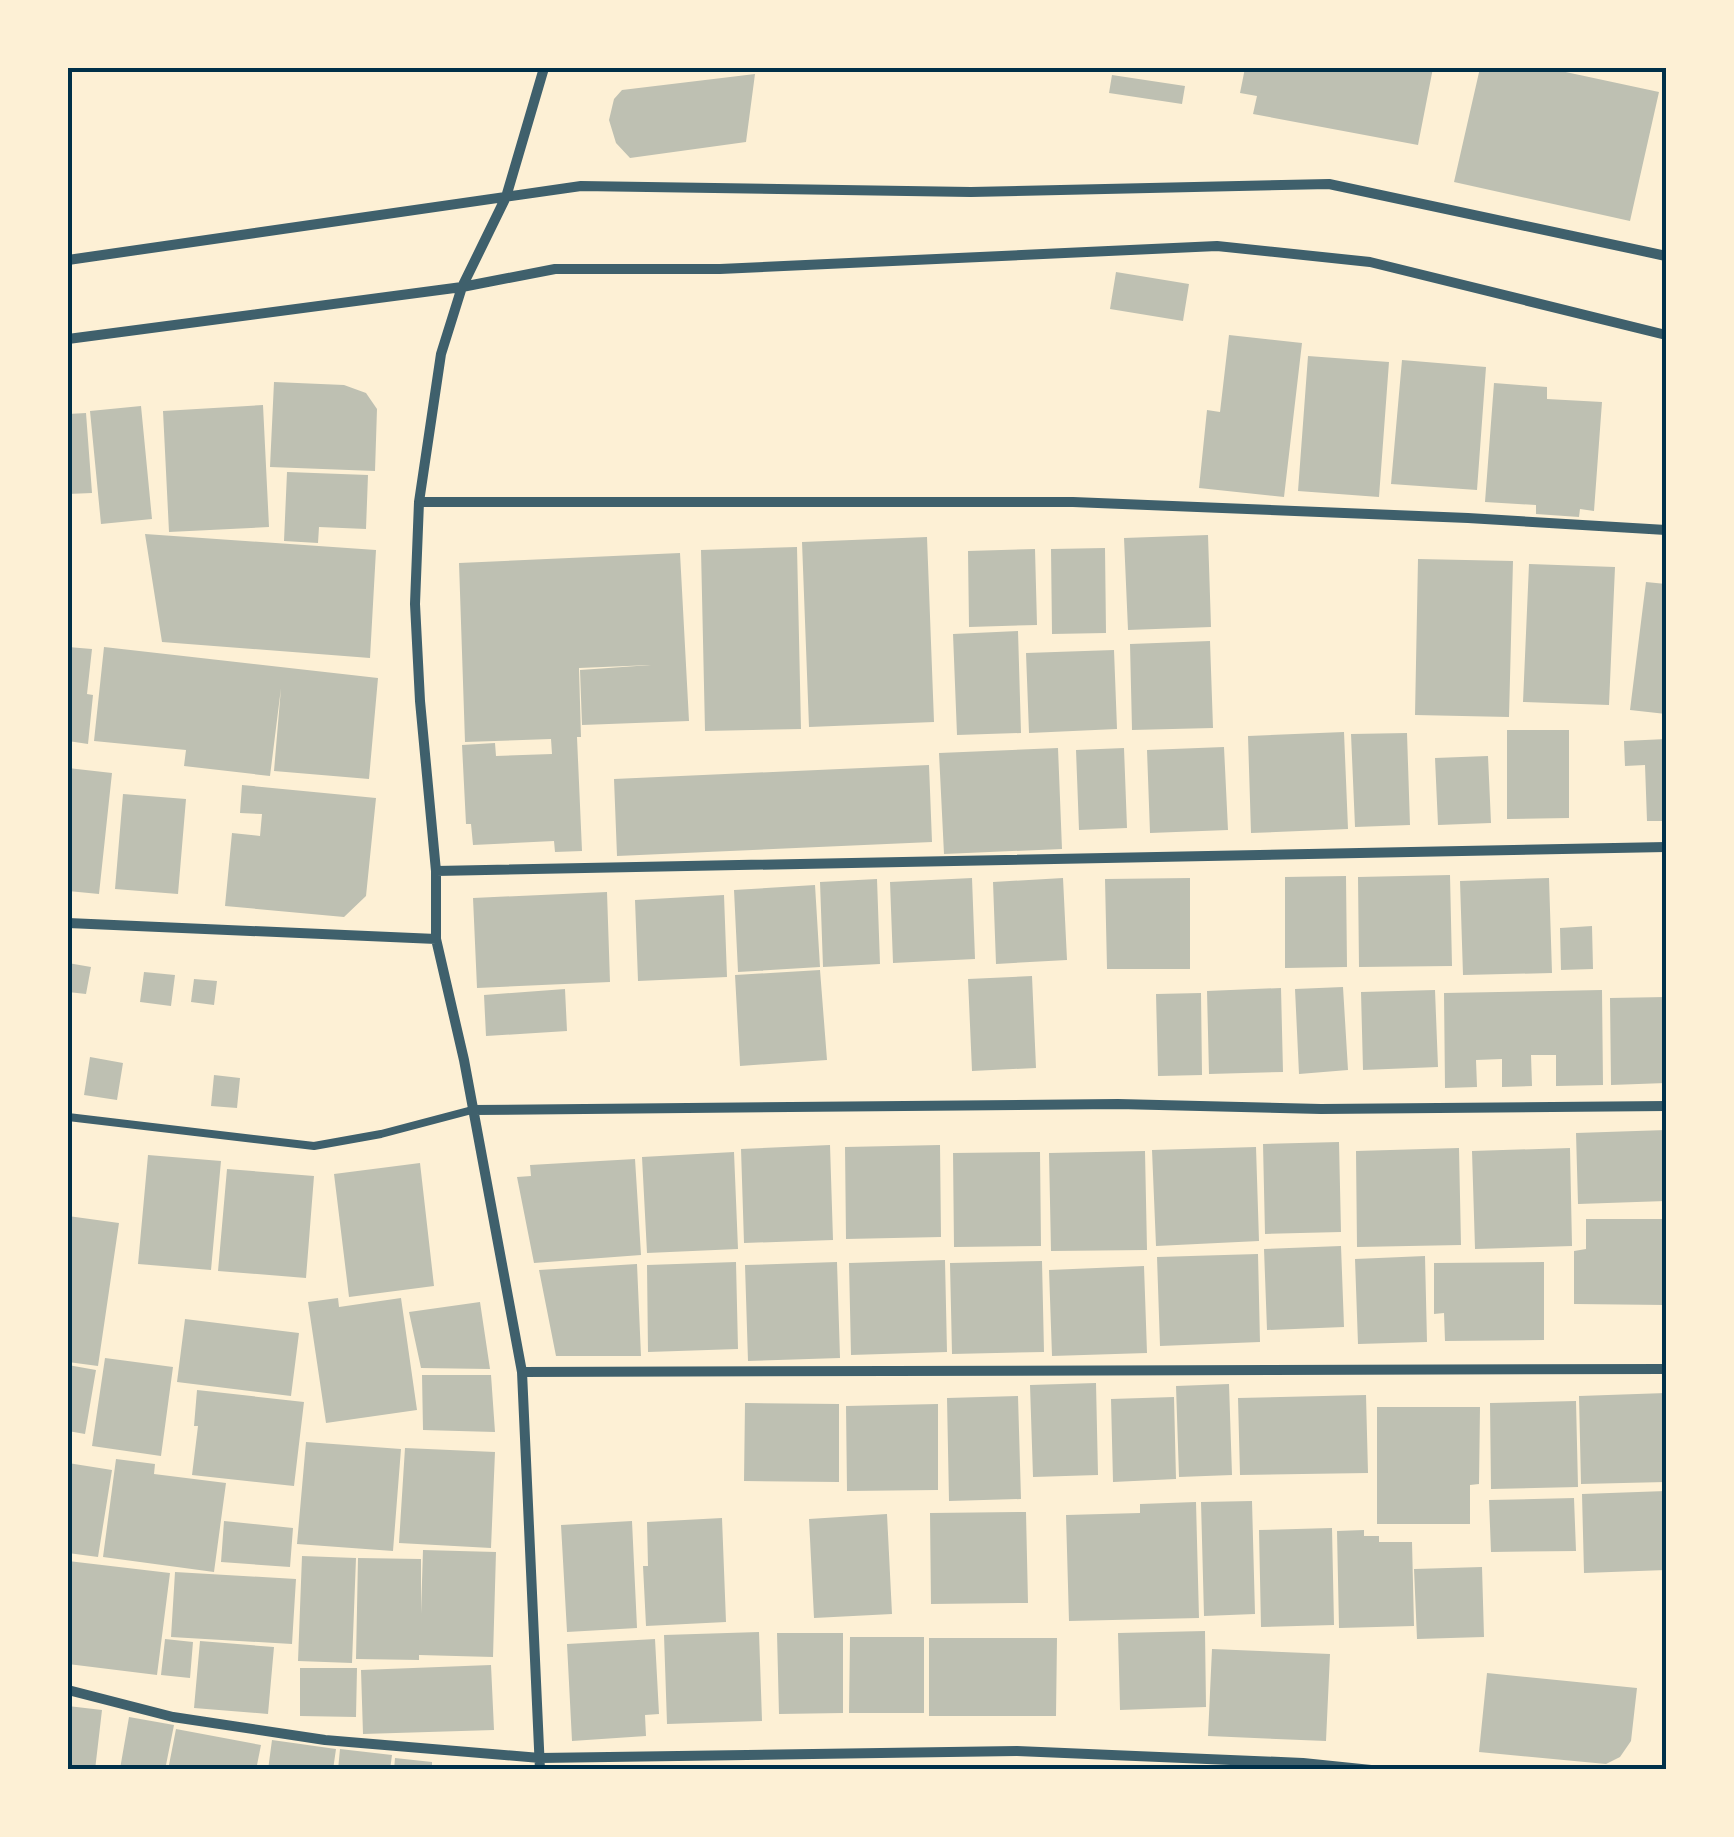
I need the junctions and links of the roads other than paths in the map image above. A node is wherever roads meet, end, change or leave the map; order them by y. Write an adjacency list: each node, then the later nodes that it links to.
1 (544, 68): 2 (street)
2 (506, 197): 3 (street); 4 (street); 5 (street)
3 (1666, 256)
4 (68, 260)
5 (462, 287): 6 (street); 7 (street); 8 (street)
6 (1666, 335)
7 (68, 339)
8 (419, 502): 9 (street); 11 (street)
9 (1666, 530)
10 (1666, 847): 11 (street)
11 (436, 870): 13 (street)
12 (68, 924): 13 (street)
13 (436, 939): 15 (street)
14 (1666, 1106): 15 (street)
15 (472, 1110): 16 (lane); 18 (street)
16 (68, 1117)
17 (1666, 1369): 18 (street)
18 (522, 1372): 20 (street)
19 (68, 1690): 20 (street)
20 (540, 1764): 21 (street)
21 (1371, 1770)

